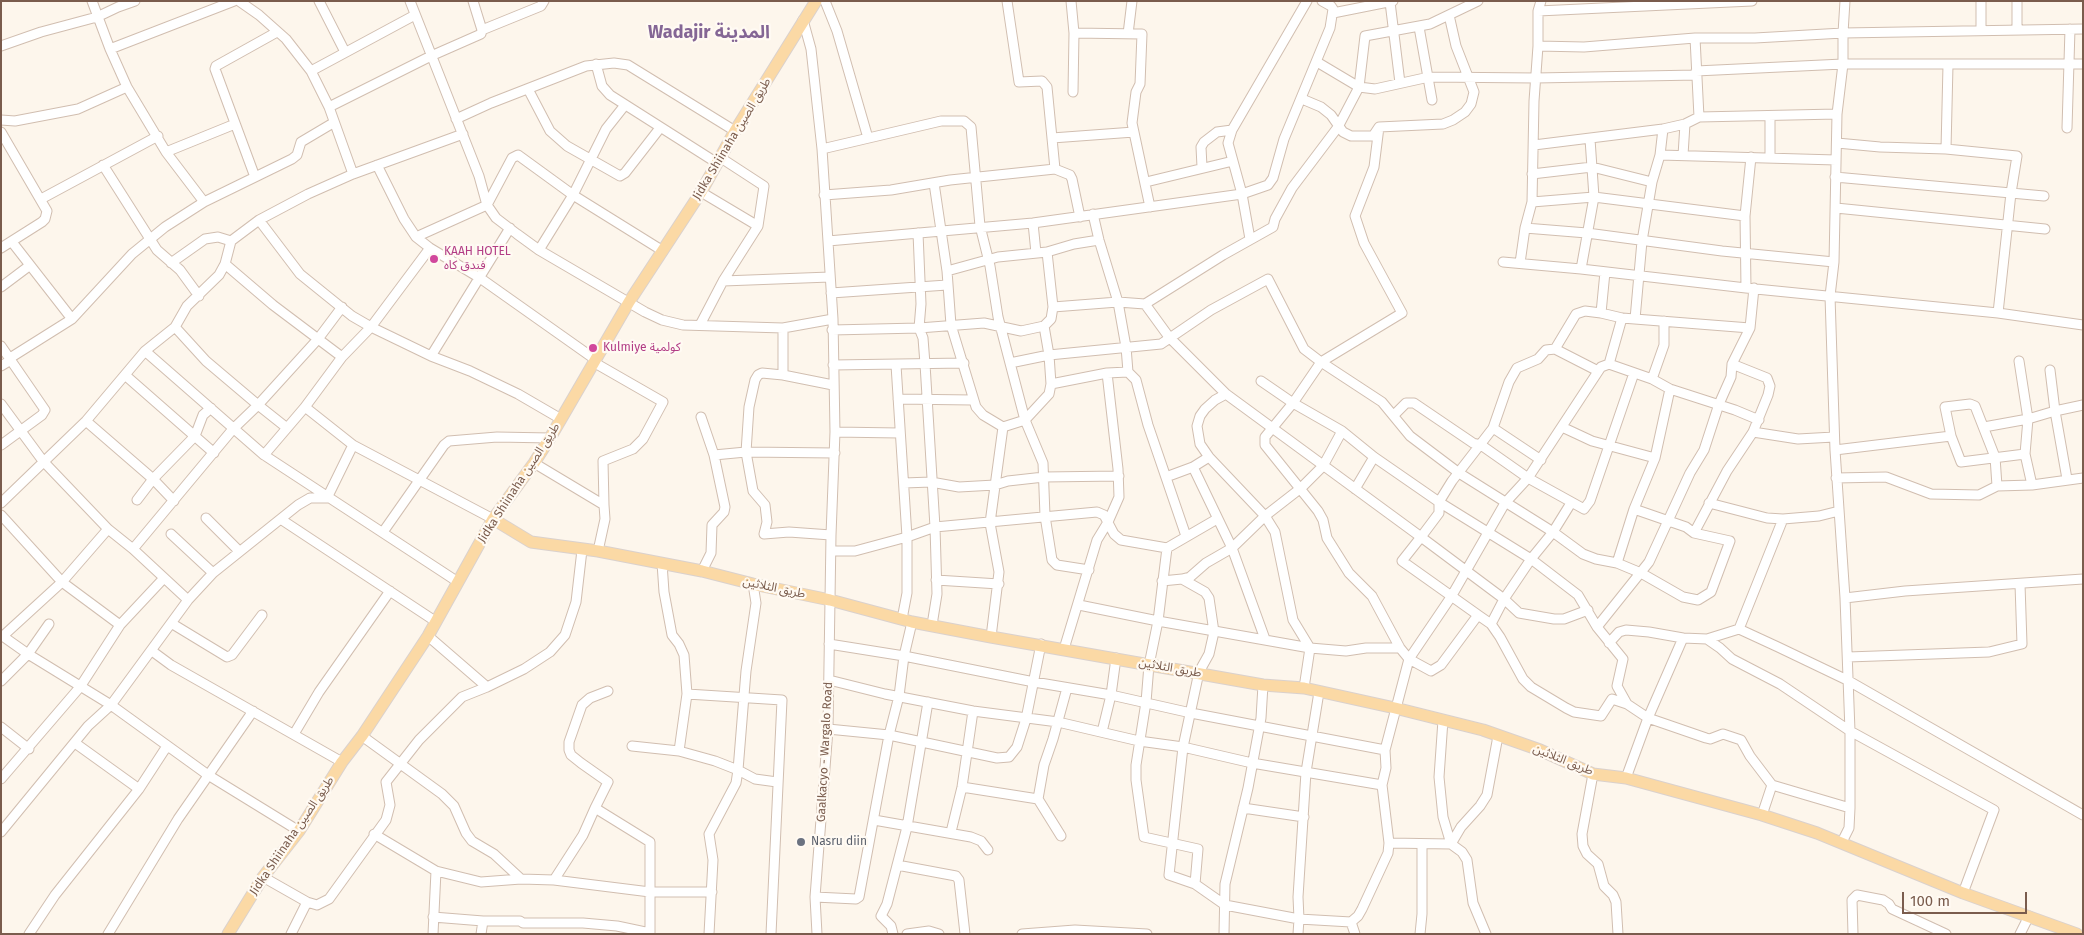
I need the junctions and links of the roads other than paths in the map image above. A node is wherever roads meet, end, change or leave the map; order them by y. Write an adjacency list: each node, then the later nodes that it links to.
1 (92, 1): 27 (street)
2 (135, 1): 27 (street)
3 (234, 1): 43 (street)
4 (239, 1): 36 (street)
5 (320, 1): 44 (street)
6 (410, 1): 25 (street)
7 (473, 1): 32 (street)
8 (544, 1): 32 (street)
9 (816, 1): 28 (main road, Jidka Shiinaha طريق الصين)
10 (824, 1): 85 (street)
11 (1006, 1): 86 (street)
12 (1071, 1): 37 (street)
13 (1132, 1): 39 (street)
14 (1307, 1): 79 (street)
15 (1322, 1): 24 (street)
16 (1478, 1): 26 (street)
17 (1541, 1): 23 (street)
18 (1752, 1): 23 (street)
19 (1845, 1): 38 (street)
20 (1981, 1): 33 (street)
21 (2017, 1): 34 (street)
22 (1391, 2): 24 (street); 35 (street)
23 (1538, 11): 42 (street)
24 (1334, 13): 46 (street)
25 (415, 15): 44 (street); 45 (street)
26 (1449, 15): 29 (street); 54 (street)
27 (97, 17): 41 (street); 43 (street)
28 (803, 20): 80 (main road, Jidka Shiinaha طريق الصين); 90 (street, Gaalkacyo - Wargalo Road)
29 (1419, 27): 35 (street); 55 (street)
30 (2070, 29): 31 (street); 34 (street); 49 (street)
31 (2083, 29)
32 (482, 30): 45 (street)
33 (1981, 30): 34 (street); 38 (street)
34 (2017, 30)
35 (1392, 31): 57 (street); 59 (street)
36 (277, 32): 52 (street); 71 (street)
37 (1074, 33): 39 (street); 61 (street)
38 (1842, 33): 40 (street); 48 (street)
39 (1128, 34): 82 (street)
40 (1695, 38): 42 (street); 53 (street)
41 (1, 46)
42 (1538, 46): 56 (street)
43 (110, 48): 58 (street)
44 (345, 52): 52 (street)
45 (431, 56): 65 (street); 69 (street)
46 (1317, 62): 59 (street); 62 (street)
47 (596, 64): 60 (street); 64 (street); 80 (street)
48 (1843, 64): 51 (street); 53 (street); 66 (street)
49 (2069, 64): 50 (street); 51 (street); 77 (street)
50 (2083, 64)
51 (1948, 65): 91 (street)
52 (311, 71): 65 (street)
53 (1696, 73): 56 (street); 67 (street)
54 (1468, 76): 55 (street); 56 (street); 75 (street)
55 (1428, 77): 57 (street); 63 (street)
56 (1536, 78): 89 (street)
57 (1400, 83): 59 (street)
58 (127, 87): 70 (street); 84 (street)
59 (1359, 87): 74 (street)
60 (528, 89): 69 (street); 97 (street)
61 (1073, 92)
62 (1302, 99): 74 (street); 116 (street)
63 (1432, 100)
64 (626, 105): 76 (street); 97 (street)
65 (328, 107): 72 (street)
66 (1837, 114): 68 (street); 88 (street)
67 (1699, 117): 68 (street); 73 (street)
68 (1770, 117): 96 (street)
69 (456, 119): 83 (street)
70 (1, 120)
71 (235, 124): 92 (street); 108 (street)
72 (333, 124): 106 (street); 108 (street)
73 (1685, 124): 78 (street); 94 (street)
74 (1338, 127): 75 (street); 144 (street)
75 (1379, 127): 213 (street)
76 (660, 128): 97 (street); 98 (street)
77 (2067, 128)
78 (1663, 129): 87 (street); 93 (street)
79 (1232, 130): 100 (street); 103 (street)
80 (735, 131): 98 (main road, Jidka Shiinaha طريق الصين)
81 (1, 132): 121 (street)
82 (1134, 132): 86 (street); 111 (street)
83 (463, 134): 102 (street); 124 (street)
84 (158, 136): 92 (street); 101 (street)
85 (868, 138): 90 (street); 110 (street)
86 (1052, 138): 105 (street)
87 (1590, 138): 89 (street); 104 (street)
88 (1837, 143): 91 (street); 99 (street)
89 (1534, 145): 107 (street)
90 (822, 149): 118 (street, Gaalkacyo - Wargalo Road)
91 (1946, 149): 115 (street)
92 (166, 152): 122 (street)
93 (1660, 155): 94 (street); 112 (street)
94 (1683, 155): 95 (street)
95 (1750, 157): 96 (street); 129 (street)
96 (1770, 158): 99 (street)
97 (590, 160): 117 (street)
98 (719, 160): 114 (main road, Jidka Shiinaha طريق الصين); 134 (street)
99 (1836, 160): 109 (street)
100 (1233, 161): 103 (street); 116 (street)
101 (103, 165): 121 (street); 143 (street)
102 (377, 165): 106 (street); 142 (street)
103 (1202, 167): 111 (street)
104 (1592, 167): 107 (street); 112 (street); 120 (street)
105 (1055, 169): 110 (street); 130 (street)
106 (353, 174): 131 (street)
107 (1532, 174): 123 (street)
108 (255, 177): 122 (street)
109 (1835, 177): 115 (street); 127 (street)
110 (974, 178): 113 (street); 135 (street)
111 (1146, 182): 126 (street)
112 (1652, 182): 125 (street)
113 (934, 183): 118 (street); 139 (street)
114 (702, 192): 134 (street); 153 (main road, Jidka Shiinaha طريق الصين)
115 (2011, 193): 119 (street); 133 (street)
116 (1242, 194): 126 (street); 144 (street)
117 (573, 195): 124 (street); 152 (street); 153 (street)
118 (824, 196): 147 (street, Gaalkacyo - Wargalo Road)
119 (2044, 196)
120 (1594, 197): 123 (street); 125 (street); 141 (street)
121 (41, 199): 149 (street)
122 (204, 202): 143 (street)
123 (1532, 202): 137 (street)
124 (487, 205): 136 (street); 142 (street)
125 (1649, 206): 129 (street); 148 (street)
126 (1150, 207): 128 (street)
127 (1836, 208): 133 (street); 159 (street)
128 (1093, 214): 130 (street); 145 (street)
129 (1745, 216): 156 (street)
130 (1080, 217): 132 (street)
131 (259, 220): 146 (street); 181 (street)
132 (1033, 223): 135 (street); 155 (street)
133 (2008, 225): 138 (street); 183 (street)
134 (758, 226): 170 (street)
135 (980, 226): 139 (street); 157 (street)
136 (510, 228): 152 (street); 169 (street)
137 (1526, 228): 141 (street); 161 (street)
138 (2045, 229)
139 (940, 231): 140 (street); 165 (street)
140 (918, 233): 147 (street); 173 (street)
141 (1587, 233): 148 (street); 164 (street)
142 (416, 237): 151 (street)
143 (150, 238): 160 (street); 186 (street)
144 (1250, 239): 180 (street)
145 (1099, 240): 154 (street); 179 (street)
146 (231, 241): 160 (street); 162 (street)
147 (828, 241): 168 (street, Gaalkacyo - Wargalo Road)
148 (1642, 241): 156 (street); 167 (street)
149 (12, 242): 150 (street); 163 (street)
150 (2, 247)
151 (430, 248): 169 (street); 195 (street)
152 (539, 250): 178 (street)
153 (663, 251): 178 (main road, Jidka Shiinaha طريق الصين)
154 (1048, 252): 155 (street); 182 (street)
155 (1036, 253): 157 (street)
156 (1746, 253): 159 (street); 174 (street)
157 (988, 260): 165 (street); 196 (street)
158 (1503, 262): 161 (street)
159 (1834, 262): 177 (street)
160 (171, 263): 176 (street)
161 (1520, 263): 164 (street)
162 (224, 264): 176 (street); 202 (street)
163 (29, 266): 172 (street); 186 (street)
164 (1581, 269): 166 (street)
165 (947, 271): 171 (street)
166 (1605, 272): 167 (street); 184 (street)
167 (1639, 276): 174 (street); 188 (street)
168 (830, 277): 170 (street); 175 (street, Gaalkacyo - Wargalo Road)
169 (480, 278): 208 (street); 211 (street)
170 (723, 281): 190 (street)
171 (948, 285): 173 (street); 191 (street)
172 (1, 287)
173 (920, 287): 175 (street); 198 (street)
174 (1750, 288): 177 (street); 199 (street)
175 (831, 294): 187 (street, Gaalkacyo - Wargalo Road)
176 (199, 296): 194 (street)
177 (1830, 296): 183 (street); 267 (street)
178 (629, 302): 190 (street); 211 (main road, Jidka Shiinaha طريق الصين)
179 (1118, 302): 180 (street); 182 (street); 204 (street)
180 (1145, 304): 201 (street)
181 (342, 307): 195 (street); 202 (street)
182 (1053, 307): 192 (street)
183 (1998, 313): 193 (street)
184 (1601, 314): 185 (street); 205 (street)
185 (1622, 318): 188 (street); 217 (street)
186 (72, 319): 210 (street)
187 (833, 319): 197 (street); 200 (street, Gaalkacyo - Wargalo Road)
188 (1635, 319): 189 (street)
189 (1664, 321): 199 (street); 229 (street)
190 (700, 325): 197 (street)
191 (951, 325): 196 (street); 198 (street); 214 (street)
192 (1044, 326): 196 (street); 207 (street)
193 (2083, 326)
194 (175, 327): 206 (street); 241 (street)
195 (371, 327): 208 (street); 209 (street)
196 (1001, 327): 215 (street)
197 (783, 328): 228 (street)
198 (919, 328): 200 (street); 216 (street)
199 (1750, 328): 218 (street)
200 (832, 330): 219 (street, Gaalkacyo - Wargalo Road)
201 (1169, 337): 204 (street); 213 (street); 234 (street)
202 (318, 338): 209 (street); 241 (street)
203 (1, 346): 210 (street)
204 (1126, 347): 207 (street); 224 (street)
205 (1555, 350): 223 (street); 258 (street)
206 (145, 351): 227 (street); 244 (street)
207 (1049, 355): 215 (street); 231 (street)
208 (431, 356): 248 (street)
209 (342, 357): 243 (street)
210 (10, 359): 221 (street); 261 (street)
211 (596, 361): 248 (main road, Jidka Shiinaha طريق الصين); 314 (street)
212 (2019, 361): 249 (street)
213 (1321, 362): 238 (street); 246 (street)
214 (964, 363): 216 (street); 237 (street)
215 (1010, 363): 250 (street)
216 (925, 364): 220 (street); 236 (street)
217 (1609, 364): 223 (street); 225 (street)
218 (1732, 364): 240 (street); 251 (street)
219 (833, 365): 220 (street); 232 (street, Gaalkacyo - Wargalo Road)
220 (896, 365): 235 (street)
221 (1, 366)
222 (2050, 370): 245 (street)
223 (1598, 371): 254 (street)
224 (1128, 372): 226 (street); 292 (street)
225 (1634, 373): 229 (street); 272 (street)
226 (1107, 374): 231 (street); 290 (street)
227 (125, 375): 252 (street); 265 (street)
228 (783, 375): 232 (street); 274 (street)
229 (1652, 379): 233 (street)
230 (1261, 382): 238 (street)
231 (1051, 384): 250 (street)
232 (833, 385): 262 (street, Gaalkacyo - Wargalo Road)
233 (1670, 389): 240 (street); 283 (street)
234 (1226, 394): 257 (street); 280 (street)
235 (898, 399): 236 (street); 264 (street)
236 (927, 399): 237 (street); 299 (street)
237 (972, 400): 253 (street)
238 (1292, 403): 257 (street); 260 (street)
239 (1, 404): 261 (street)
240 (1719, 404): 251 (street); 325 (street)
241 (258, 405): 256 (street); 259 (street)
242 (2083, 405): 245 (street)
243 (304, 407): 256 (street); 270 (street)
244 (211, 408): 259 (street); 265 (street)
245 (2055, 411): 249 (street); 297 (street)
246 (1394, 415): 271 (street); 289 (street)
247 (701, 417): 279 (street)
248 (561, 419): 268 (main road, Jidka Shiinaha طريق الصين)
249 (2028, 419): 255 (street); 277 (street)
250 (1025, 420): 253 (street); 291 (street)
251 (1759, 420): 263 (street)
252 (86, 421): 285 (street); 296 (street)
253 (1004, 427): 301 (street)
254 (1562, 427): 272 (street); 284 (street)
255 (1984, 427): 266 (street); 282 (street)
256 (288, 428): 278 (street)
257 (1274, 428): 287 (street); 304 (street)
258 (1493, 428): 271 (street); 284 (street)
259 (233, 429): 275 (street); 278 (street)
260 (1342, 431): 281 (street); 287 (street)
261 (20, 432): 269 (street); 285 (street)
262 (835, 432): 264 (street); 276 (street, Gaalkacyo - Wargalo Road)
263 (1753, 432): 267 (street); 313 (street)
264 (899, 433): 300 (street)
265 (195, 436): 275 (street); 296 (street)
266 (1952, 436): 273 (street); 282 (street)
267 (1834, 437): 273 (street)
268 (550, 438): 286 (main road, Jidka Shiinaha طريق الصين); 298 (street)
269 (1, 445)
270 (353, 445): 298 (street); 306 (street)
271 (1481, 446): 289 (street); 293 (street)
272 (1610, 446): 283 (street); 312 (street)
273 (1834, 450): 294 (street)
274 (746, 452): 276 (street); 279 (street); 335 (street)
275 (214, 453): 308 (street)
276 (835, 453): 335 (street, Gaalkacyo - Wargalo Road)
277 (2024, 454): 282 (street); 302 (street)
278 (264, 455): 306 (street)
279 (714, 455): 350 (street)
280 (1209, 457): 288 (street); 319 (street)
281 (1374, 457): 305 (street); 309 (street)
282 (1995, 457): 303 (street)
283 (1655, 458): 315 (street)
284 (1541, 460): 293 (street)
285 (42, 461): 310 (street); 329 (street)
286 (534, 463): 314 (street); 321 (main road, Jidka Shiinaha طريق الصين)
287 (1323, 466): 304 (street); 305 (street)
288 (1193, 467): 292 (street); 322 (street)
289 (1459, 473): 309 (street); 311 (street)
290 (1119, 476): 291 (street); 326 (street)
291 (1044, 477): 301 (street); 318 (street)
292 (1166, 477): 336 (street)
293 (1528, 478): 311 (street); 312 (street)
294 (1836, 478): 303 (street); 316 (street)
295 (2083, 478): 297 (street)
296 (153, 479): 307 (street); 308 (street)
297 (2067, 479): 302 (street)
298 (419, 480): 321 (street); 330 (street)
299 (931, 482): 300 (street); 301 (street); 328 (street)
300 (904, 483): 337 (street)
301 (994, 485): 327 (street)
302 (2032, 485): 303 (street)
303 (1996, 486)
304 (1301, 488): 319 (street); 395 (street)
305 (1355, 489): 338 (street)
306 (327, 498): 324 (street); 330 (street)
307 (137, 500)
308 (174, 501): 341 (street)
309 (1439, 502): 334 (street); 338 (street)
310 (1, 503)
311 (1506, 503): 331 (street); 334 (street)
312 (1571, 503): 331 (street)
313 (1709, 503): 323 (street); 332 (street)
314 (604, 505): 344 (street)
315 (1634, 509): 325 (street); 348 (street)
316 (1839, 511): 323 (street); 366 (street)
317 (1, 515): 358 (street)
318 (1045, 516): 326 (street); 327 (street); 349 (street)
319 (1264, 516): 340 (street); 394 (street)
320 (206, 518): 343 (street)
321 (494, 519): 342 (main road, طريق الثلاثين); 359 (main road, Jidka Shiinaha طريق الصين)
322 (1217, 519): 336 (street); 340 (street)
323 (1782, 519): 383 (street)
324 (282, 520): 343 (street); 364 (street)
325 (1669, 520): 332 (street); 353 (street)
326 (1108, 522): 339 (street); 349 (street)
327 (990, 523): 328 (street); 362 (street)
328 (935, 527): 337 (street); 357 (street)
329 (108, 529): 341 (street); 358 (street)
330 (383, 532): 359 (street)
331 (1553, 532): 346 (street); 348 (street)
332 (1694, 533): 353 (street)
333 (171, 534): 352 (street)
334 (1487, 534): 346 (street); 351 (street)
335 (831, 535): 345 (street, Gaalkacyo - Wargalo Road)
336 (1186, 536): 339 (street)
337 (907, 537): 345 (street); 374 (street)
338 (1421, 537): 351 (street); 365 (street)
339 (1168, 548): 360 (street)
340 (1232, 548): 355 (street); 389 (street)
341 (133, 549): 354 (street)
342 (582, 550): 344 (main road, طريق الثلاثين); 411 (street)
343 (240, 551): 352 (street)
344 (598, 551): 347 (main road, طريق الثلاثين)
345 (831, 551): 369 (street, Gaalkacyo - Wargalo Road)
346 (1531, 559): 367 (street); 371 (street)
347 (662, 563): 350 (main road, طريق الثلاثين); 416 (street)
348 (1617, 563): 353 (street)
349 (1089, 570): 370 (street)
350 (702, 571): 361 (main road, طريق الثلاثين)
351 (1466, 572): 365 (street); 367 (street)
352 (213, 573): 368 (street)
353 (1641, 573): 382 (street)
354 (164, 578): 368 (street); 380 (street)
355 (1182, 579): 360 (street); 384 (street)
356 (2083, 579): 363 (street)
357 (936, 580): 362 (street); 381 (street)
358 (62, 582): 380 (street); 385 (street)
359 (458, 582): 375 (main road, Jidka Shiinaha طريق الصين)
360 (1162, 582): 376 (street)
361 (753, 584): 369 (main road, طريق الثلاثين); 419 (street)
362 (999, 584): 387 (street)
363 (2020, 584): 366 (street); 400 (street)
364 (390, 591): 375 (street); 437 (street)
365 (1451, 597): 373 (street); 402 (street)
366 (1845, 598): 400 (street)
367 (1504, 599): 371 (street); 379 (street)
368 (188, 600): 377 (street)
369 (830, 600): 374 (main road, طريق الثلاثين); 392 (street, Gaalkacyo - Wargalo Road)
370 (1079, 605): 376 (street); 396 (street)
371 (1588, 610): 382 (street)
372 (262, 615): 377 (street)
373 (1478, 615): 379 (street); 402 (street)
374 (907, 620): 381 (main road, طريق الثلاثين); 399 (street)
375 (435, 621): 386 (main road, Jidka Shiinaha طريق الصين)
376 (1158, 621): 384 (street); 403 (street)
377 (171, 623): 397 (street)
378 (49, 624): 398 (street)
379 (1491, 624): 422 (street)
380 (120, 625): 410 (street)
381 (932, 625): 387 (main road, طريق الثلاثين)
382 (1597, 627): 391 (street)
383 (1739, 629): 390 (street); 406 (street)
384 (1214, 632): 389 (street); 404 (street)
385 (2, 635): 398 (street)
386 (428, 636): 411 (street); 438 (main road, Jidka Shiinaha طريق الصين)
387 (991, 637): 393 (main road, طريق الثلاثين)
388 (1683, 638): 390 (street); 391 (street); 428 (street)
389 (1265, 639): 394 (street)
390 (1706, 640): 435 (street)
391 (1609, 643): 422 (street)
392 (829, 644): 399 (street); 405 (street, Gaalkacyo - Wargalo Road)
393 (1041, 644): 396 (main road, طريق الثلاثين); 408 (street)
394 (1310, 648): 395 (street); 413 (street)
395 (1400, 648): 402 (street)
396 (1064, 649): 401 (main road, طريق الثلاثين)
397 (152, 651): 423 (street); 425 (street)
398 (28, 654): 407 (street); 410 (street)
399 (904, 656): 408 (street); 418 (street)
400 (1848, 657): 406 (street)
401 (1116, 658): 403 (main road, طريق الثلاثين); 417 (street)
402 (1409, 659): 424 (street)
403 (1149, 665): 404 (main road, طريق الثلاثين); 421 (street)
404 (1199, 672): 409 (main road, طريق الثلاثين); 427 (street)
405 (829, 680): 418 (street); 434 (street, Gaalkacyo - Wargalo Road)
406 (1847, 680): 435 (street); 471 (street)
407 (1, 681)
408 (1034, 682): 412 (street); 429 (street)
409 (1263, 685): 413 (main road, طريق الثلاثين); 432 (street)
410 (80, 687): 423 (street); 448 (street)
411 (487, 687): 454 (street)
412 (1067, 688): 417 (street); 431 (street)
413 (1304, 688): 415 (main road, طريق الثلاثين)
414 (608, 691): 467 (street)
415 (1319, 692): 424 (main road, طريق الثلاثين); 441 (street)
416 (687, 694): 419 (street); 451 (street)
417 (1111, 695): 421 (street); 436 (street)
418 (899, 696): 420 (street); 439 (street)
419 (745, 698): 455 (street); 461 (street)
420 (928, 702): 426 (street); 442 (street)
421 (1146, 702): 427 (street); 443 (street)
422 (1626, 704): 428 (street)
423 (111, 705): 444 (street); 445 (street)
424 (1395, 708): 430 (main road, طريق الثلاثين); 450 (street)
425 (253, 711): 437 (street); 458 (street)
426 (973, 711): 429 (street); 449 (street)
427 (1191, 713): 432 (street); 447 (street)
428 (1648, 718): 460 (street); 463 (street)
429 (1026, 719): 431 (street); 449 (street)
430 (1443, 720): 440 (main road, طريق الثلاثين); 484 (street)
431 (1058, 722): 436 (street); 466 (street)
432 (1259, 726): 441 (street); 453 (street)
433 (1, 727): 448 (street)
434 (828, 729): 439 (street); 495 (street, Gaalkacyo - Wargalo Road)
435 (1850, 731): 469 (street); 494 (street)
436 (1102, 732): 443 (street)
437 (294, 734): 452 (street)
438 (362, 736): 452 (main road, Jidka Shiinaha طريق الصين); 454 (street)
439 (889, 736): 442 (street); 473 (street)
440 (1498, 736): 457 (main road, طريق الثلاثين); 484 (street)
441 (1312, 737): 450 (street); 456 (street)
442 (920, 741): 449 (street); 474 (street)
443 (1139, 741): 447 (street); 481 (street)
444 (75, 743): 465 (street); 476 (street)
445 (168, 746): 458 (street); 465 (street)
446 (632, 746): 451 (street)
447 (1184, 747): 453 (street); 481 (street)
448 (29, 749): 459 (street)
449 (967, 750): 464 (street)
450 (1385, 750): 462 (street)
451 (679, 751): 455 (street)
452 (342, 762): 475 (main road, Jidka Shiinaha طريق الصين)
453 (1252, 763): 456 (street); 468 (street)
454 (399, 764): 478 (street); 489 (street)
455 (738, 770): 461 (street); 493 (street)
456 (1306, 772): 462 (street); 472 (street)
457 (1593, 774): 460 (main road, طريق الثلاثين); 524 (street)
458 (208, 775): 475 (street); 505 (street)
459 (1, 778)
460 (1626, 778): 470 (main road, طريق الثلاثين)
461 (777, 782): 511 (street)
462 (1382, 785): 482 (street)
463 (1772, 785): 469 (street); 470 (street)
464 (962, 787): 466 (street); 477 (street)
465 (139, 789): 504 (street)
466 (1038, 799): 479 (street)
467 (595, 808): 490 (street); 492 (street)
468 (1243, 808): 472 (street); 497 (street)
469 (1850, 808): 480 (street)
470 (1762, 814): 480 (main road, طريق الثلاثين)
471 (2083, 815)
472 (1304, 817): 500 (street)
473 (874, 820): 474 (street); 495 (street)
474 (907, 827): 477 (street); 486 (street)
475 (299, 831): 488 (main road, Jidka Shiinaha طريق الصين)
476 (1, 832)
477 (951, 832): 485 (street)
478 (374, 834): 487 (street); 496 (street)
479 (1061, 836)
480 (1842, 842): 494 (main road, طريق الثلاثين)
481 (1172, 843): 491 (street); 491 (street)
482 (1389, 843): 483 (street); 502 (street)
483 (1422, 844): 484 (street); 522 (street)
484 (1451, 844): 523 (street)
485 (988, 850)
486 (897, 865): 513 (street); 516 (street)
487 (436, 871): 489 (street); 499 (street)
488 (263, 877): 496 (street); 506 (main road, Jidka Shiinaha طريق الصين)
489 (521, 879): 490 (street)
490 (554, 880): 492 (street)
491 (1195, 884): 497 (street)
492 (650, 892): 493 (street); 503 (street)
493 (712, 892): 510 (street)
494 (1963, 893): 498 (main road, طريق الثلاثين)
495 (815, 897): 512 (street, Gaalkacyo - Wargalo Road)
496 (307, 902): 507 (street)
497 (1224, 905): 500 (street); 519 (street)
498 (2028, 916): 527 (street); 528 (main road, طريق الثلاثين)
499 (433, 917): 501 (street); 508 (street)
500 (1299, 919): 502 (street); 520 (street)
501 (483, 921): 503 (street); 509 (street)
502 (1351, 922): 521 (street)
503 (650, 933)
504 (29, 934)
505 (108, 934)
506 (228, 934)
507 (290, 934)
508 (433, 934)
509 (481, 934)
510 (709, 934)
511 (771, 934)
512 (818, 934)
513 (893, 934)
514 (907, 934): 515 (street)
515 (939, 934)
516 (965, 934)
517 (1022, 934): 518 (street)
518 (1147, 934)
519 (1224, 934)
520 (1298, 934)
521 (1354, 934)
522 (1420, 934)
523 (1486, 934)
524 (1618, 934)
525 (1853, 934): 526 (street)
526 (1946, 934)
527 (2020, 934)
528 (2077, 934)

